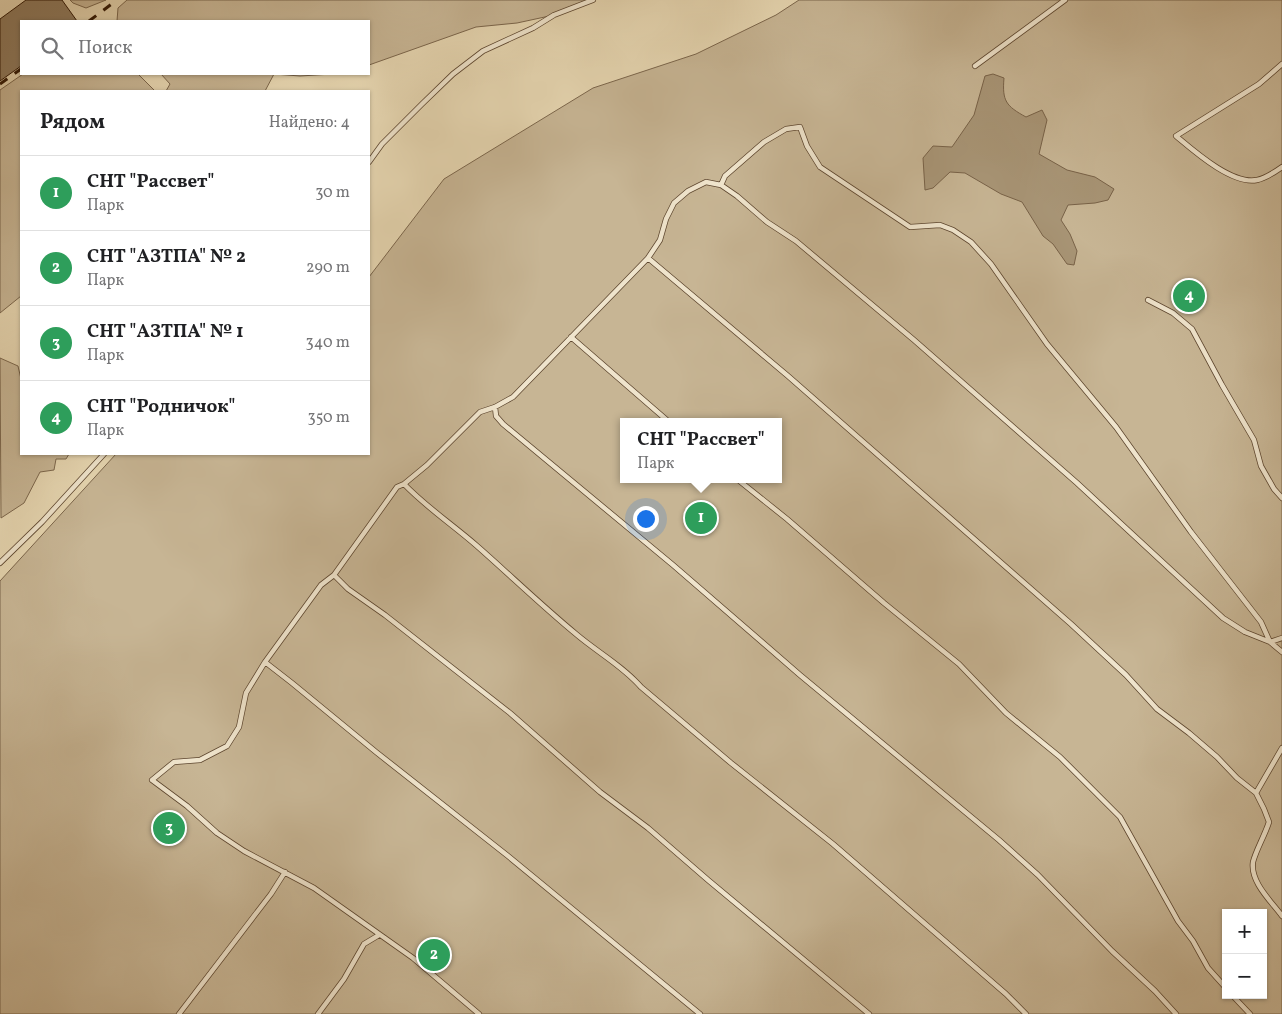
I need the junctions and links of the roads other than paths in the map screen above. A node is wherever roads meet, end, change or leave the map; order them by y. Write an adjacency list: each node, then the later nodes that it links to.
1 (594, 0): 5 (lane)
2 (1065, 0): 4 (lane)
3 (1282, 64): 6 (lane)
4 (975, 66)
5 (370, 161)
6 (1282, 167)
7 (721, 185): 8 (lane); 20 (lane); 20 (lane)
8 (648, 258): 10 (lane); 24 (lane)
9 (1148, 300): 16 (lane)
10 (571, 337): 11 (lane); 12 (lane)
11 (495, 407): 15 (lane); 36 (lane)
12 (664, 418)
13 (103, 455): 17 (lane)
14 (742, 483): 28 (lane)
15 (404, 484): 18 (lane); 35 (lane)
16 (1282, 498)
17 (0, 563)
18 (334, 575): 22 (lane); 34 (lane)
19 (1282, 638): 20 (lane)
20 (1270, 642): 21 (lane)
21 (1282, 652)
22 (265, 662): 25 (lane); 33 (lane)
23 (1282, 748): 24 (lane)
24 (1256, 793): 26 (lane)
25 (285, 872): 27 (lane); 30 (lane)
26 (1282, 916)
27 (380, 935): 31 (lane); 32 (lane)
28 (1222, 984)
29 (1236, 999): 37 (lane)
30 (179, 1014)
31 (319, 1014)
32 (479, 1014)
33 (700, 1014)
34 (869, 1014)
35 (1026, 1014)
36 (1176, 1014)
37 (1250, 1014)

